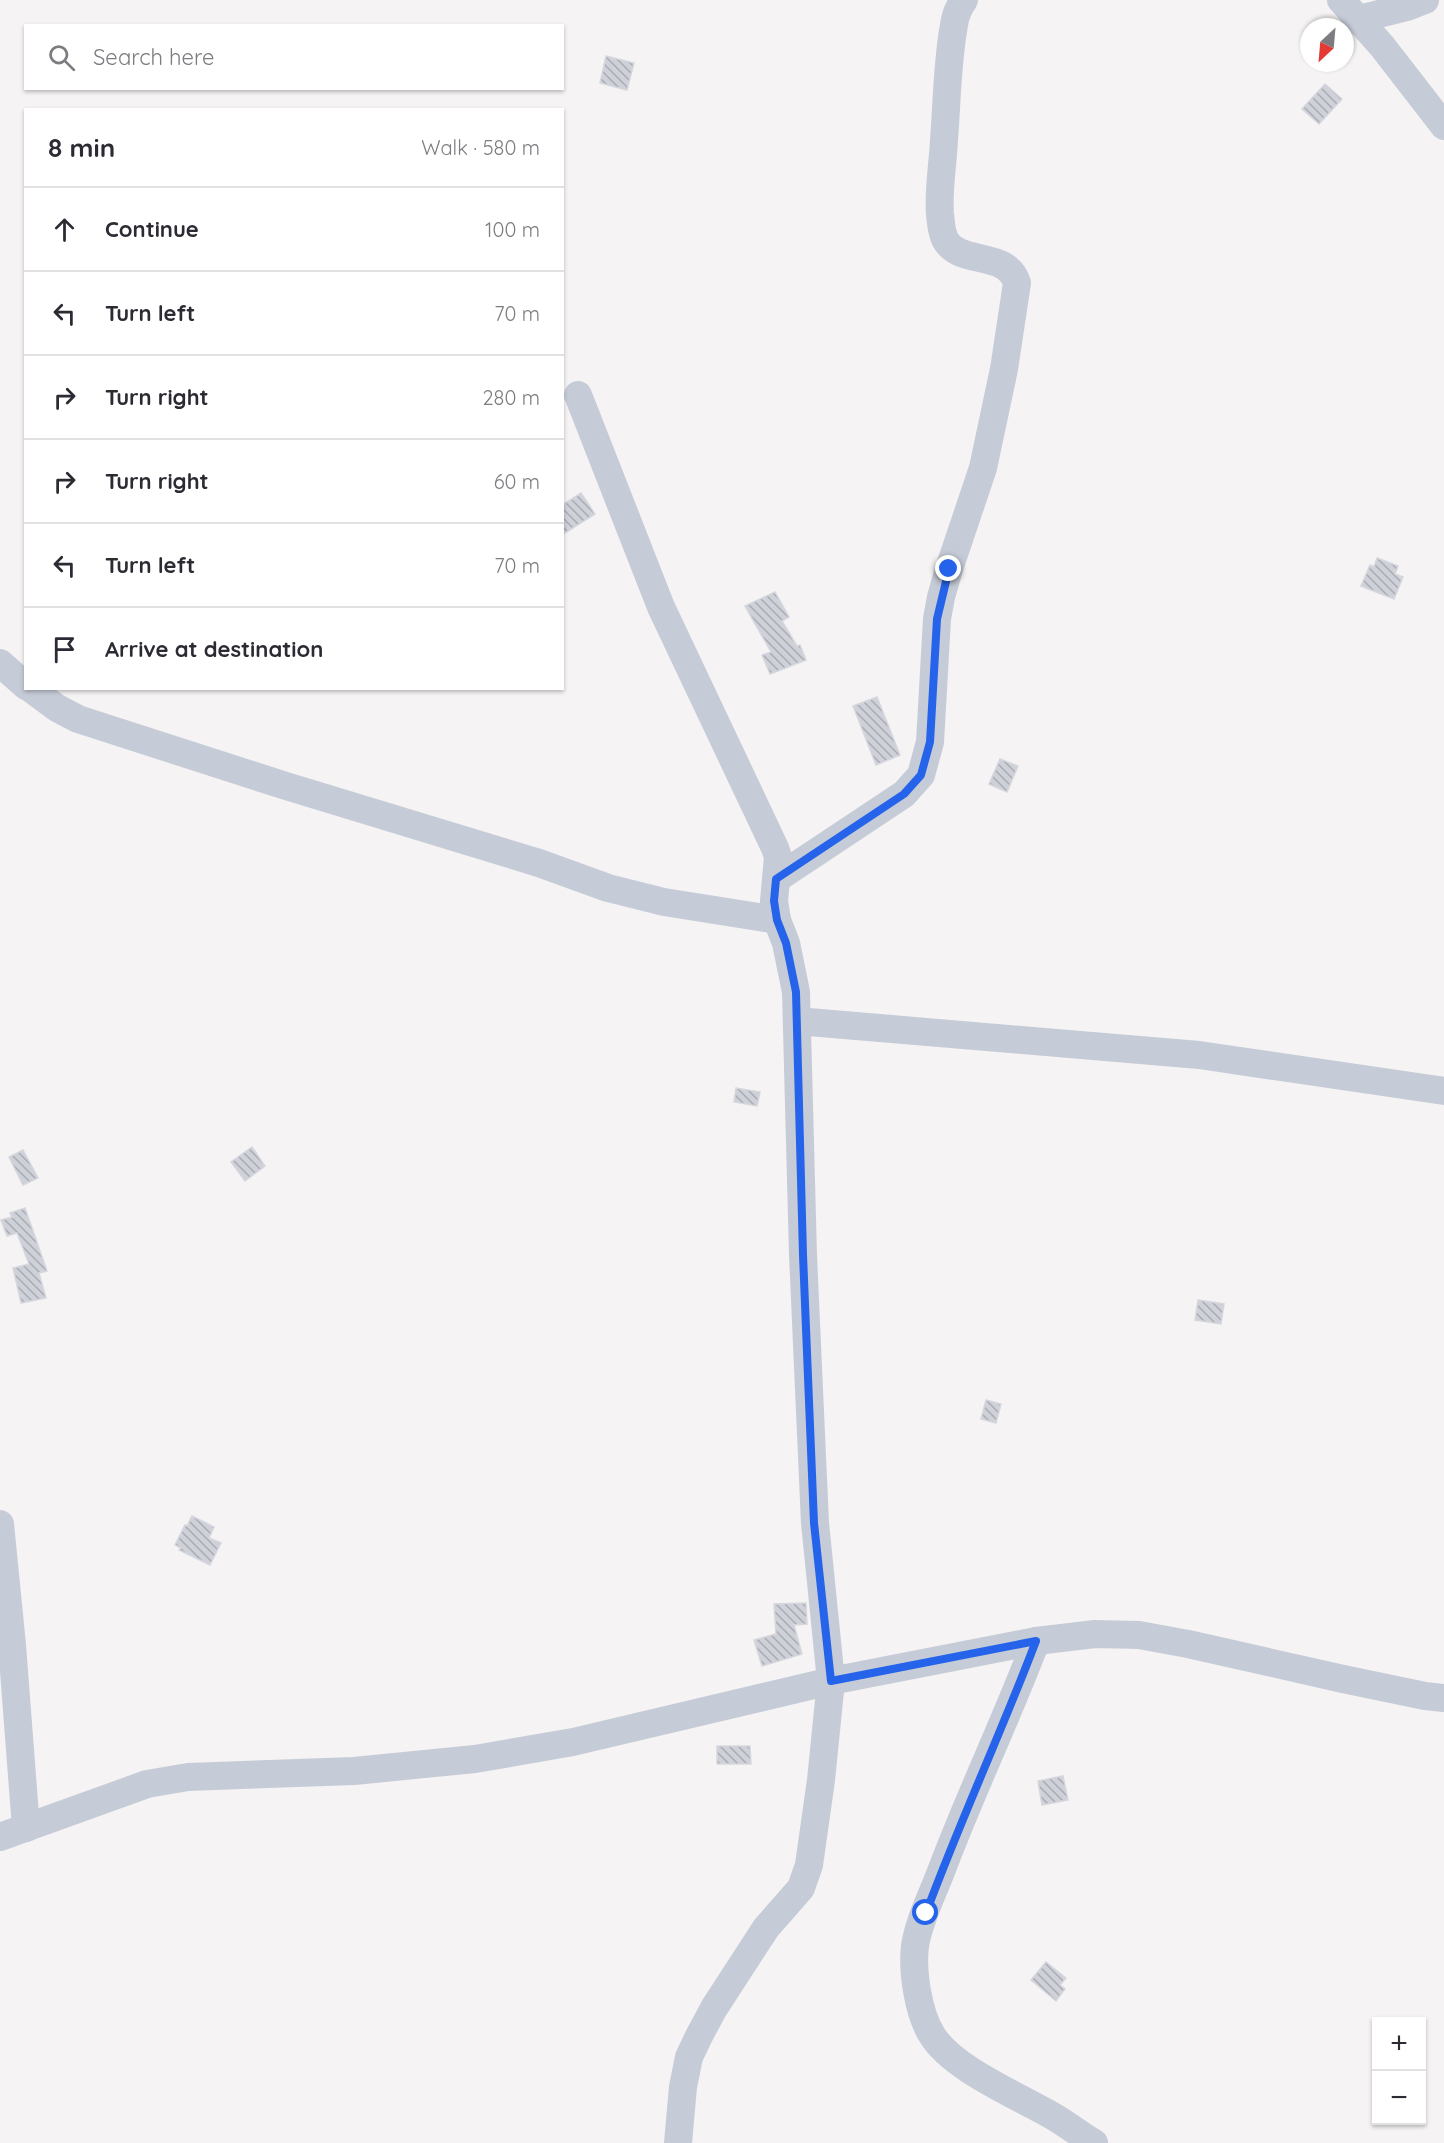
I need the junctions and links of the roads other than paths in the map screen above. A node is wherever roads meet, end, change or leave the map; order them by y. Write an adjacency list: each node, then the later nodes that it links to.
1 (964, 0): 9 (street)
2 (1425, 0): 3 (street)
3 (1350, 9): 4 (street)
4 (1444, 126)
5 (578, 395): 9 (street)
6 (0, 663): 7 (street)
7 (24, 684)
8 (33, 690): 10 (street)
9 (776, 879): 10 (street)
10 (777, 920): 11 (street)
11 (797, 1021): 12 (street); 15 (street)
12 (1444, 1090)
13 (0, 1524): 17 (street)
14 (1036, 1641): 15 (street); 16 (street); 20 (street)
15 (831, 1681): 17 (street); 19 (street)
16 (1444, 1698)
17 (26, 1828): 18 (street)
18 (0, 1837)
19 (678, 2143)
20 (1094, 2143)

